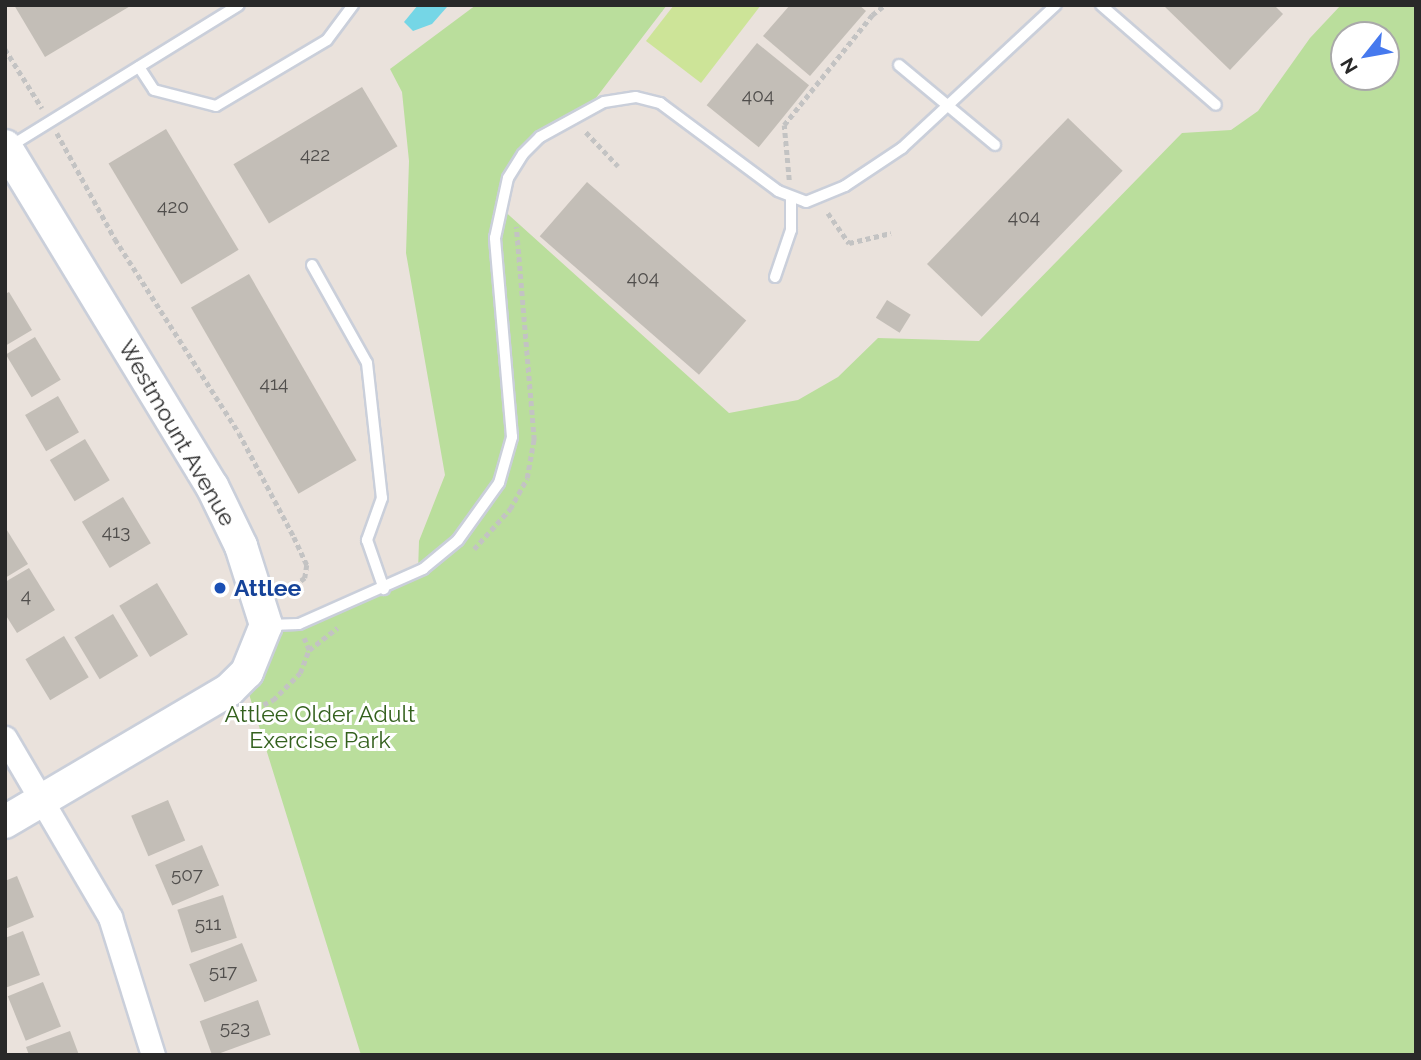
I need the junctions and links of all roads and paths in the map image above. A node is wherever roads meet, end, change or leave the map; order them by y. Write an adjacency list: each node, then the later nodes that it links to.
1 (239, 5): 7 (lane)
2 (353, 5): 7 (lane)
3 (885, 5): 16 (path)
4 (1056, 5): 8 (lane)
5 (1101, 5): 9 (lane)
6 (899, 65): 8 (lane)
7 (139, 67): 14 (lane)
8 (947, 105): 13 (lane); 16 (lane)
9 (1216, 105)
10 (593, 128): 11 (path)
11 (586, 132): 12 (path); 15 (path)
12 (577, 137)
13 (995, 145)
14 (6, 147): 27 (street, Westmount Avenue)
15 (618, 166)
16 (791, 198): 18 (lane); 25 (lane)
17 (838, 208): 19 (path)
18 (792, 212): 19 (path); 23 (lane)
19 (828, 214): 21 (path)
20 (516, 222): 24 (path)
21 (891, 233)
22 (312, 265): 25 (lane)
23 (775, 276)
24 (473, 551)
25 (384, 589): 27 (lane)
26 (350, 621): 28 (path)
27 (266, 625): 30 (street)
28 (309, 650)
29 (5, 738): 30 (street)
30 (44, 799): 31 (street); 32 (street)
31 (5, 822)
32 (153, 1055)

